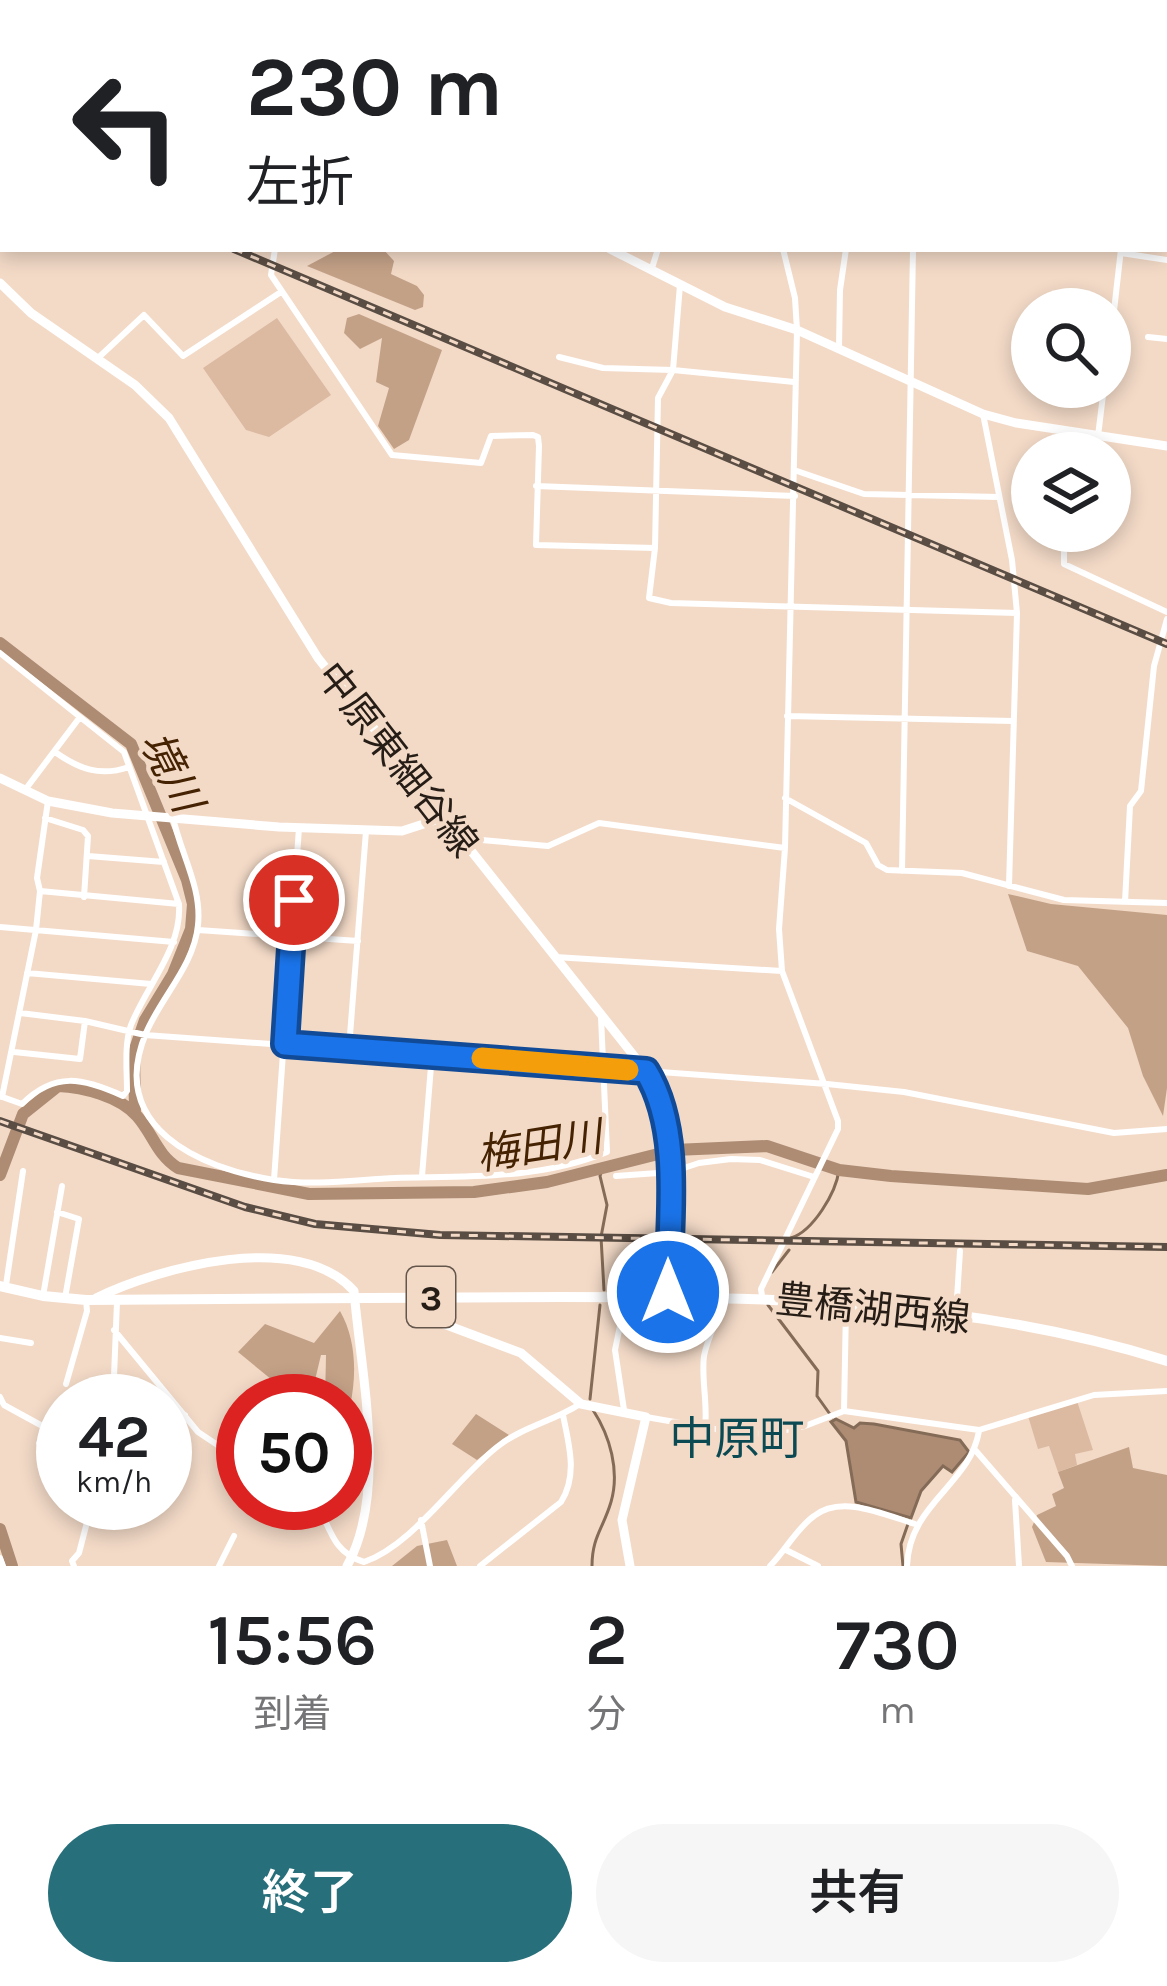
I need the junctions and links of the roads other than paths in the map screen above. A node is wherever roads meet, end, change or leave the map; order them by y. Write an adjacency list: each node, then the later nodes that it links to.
1 (275, 252): 14 (street)
2 (616, 252): 10 (street)
3 (657, 252): 10 (street)
4 (784, 252): 15 (street)
5 (846, 252): 18 (street)
6 (913, 252): 22 (street)
7 (1121, 252): 13 (street)
8 (1126, 252): 9 (street)
9 (1167, 260)
10 (651, 271): 12 (street)
11 (0, 283): 20 (street, 中原東細谷線)
12 (680, 285): 15 (street); 21 (street)
13 (1117, 288)
14 (281, 292): 20 (street); 29 (street)
15 (797, 330): 18 (street); 23 (street)
16 (1148, 337): 17 (street)
17 (1167, 340)
18 (838, 349): 22 (street)
19 (559, 357): 21 (street)
20 (97, 359): 54 (street, 中原東細谷線)
21 (673, 370): 23 (street); 30 (street)
22 (910, 380): 24 (street); 32 (street)
23 (794, 382): 28 (street)
24 (983, 414): 25 (street); 33 (street)
25 (1073, 432)
26 (1131, 441): 27 (street)
27 (1167, 446)
28 (794, 470): 31 (street); 32 (street)
29 (536, 486): 30 (street); 34 (street)
30 (657, 488): 31 (street); 34 (street)
31 (796, 496): 36 (street)
32 (911, 496): 33 (street); 37 (street)
33 (999, 497): 38 (street)
34 (655, 548): 36 (street)
35 (1064, 552): 39 (street)
36 (791, 605): 37 (street); 41 (street)
37 (907, 608): 38 (street); 43 (street)
38 (1017, 613): 44 (street)
39 (1167, 615): 65 (street)
40 (0, 653): 42 (street)
41 (787, 716): 43 (street); 49 (street)
42 (80, 717): 45 (street); 46 (street)
43 (905, 719): 44 (street); 61 (street)
44 (1013, 721): 62 (street)
45 (53, 751): 46 (street); 48 (street)
46 (129, 767): 51 (street)
47 (0, 778): 48 (street)
48 (24, 791): 50 (street)
49 (785, 798): 58 (street); 61 (street)
50 (48, 801): 51 (street); 52 (street)
51 (148, 816): 53 (street); 60 (street)
52 (45, 818): 59 (street); 63 (street)
53 (170, 818): 55 (street); 70 (street)
54 (442, 818): 56 (street); 57 (street, 中原東細谷線)
55 (299, 828): 56 (street); 71 (street)
56 (366, 830): 72 (street)
57 (459, 838): 58 (street); 74 (street, 中原東細谷線)
58 (785, 848): 75 (street)
59 (88, 856): 60 (street); 64 (street)
60 (164, 862): 67 (street)
61 (902, 871): 62 (street)
62 (1010, 886): 65 (street)
63 (40, 891): 64 (street); 69 (street)
64 (84, 897): 67 (street)
65 (1125, 902): 66 (street)
66 (1167, 903)
67 (179, 904): 73 (street)
68 (0, 927): 69 (street)
69 (36, 930): 73 (street); 76 (street)
70 (198, 930): 71 (street); 82 (street)
71 (291, 937): 72 (street); 83 (street)
72 (358, 941): 84 (street)
73 (174, 942): 77 (street)
74 (555, 957): 75 (street); 79 (street, 中原東細谷線)
75 (782, 971): 89 (street)
76 (27, 974): 77 (street); 78 (street)
77 (151, 984): 81 (street)
78 (20, 1013): 80 (street); 85 (street)
79 (601, 1015): 87 (street); 88 (street, 中原東細谷線)
80 (85, 1021): 81 (street); 85 (street)
81 (129, 1030): 82 (street); 90 (street)
82 (145, 1035): 83 (street); 97 (street)
83 (285, 1044): 84 (street); 97 (street)
84 (350, 1048): 86 (street)
85 (14, 1052): 90 (street)
86 (432, 1054): 87 (street); 96 (street)
87 (602, 1067): 88 (street); 96 (street)
88 (646, 1071): 89 (street); 93 (street, 中原東細谷線)
89 (827, 1084): 91 (street); 95 (street)
90 (1, 1097)
91 (1167, 1129)
92 (23, 1172): 101 (street)
93 (668, 1172): 94 (street); 95 (street); 102 (street, 中原東細谷線)
94 (616, 1176)
95 (814, 1176): 107 (street)
96 (422, 1178): 97 (street)
97 (274, 1180)
98 (62, 1186): 99 (street)
99 (57, 1212): 103 (street); 108 (street)
100 (960, 1251): 113 (street)
101 (3, 1287): 103 (main road, 豊橋湖西線 / 3)
102 (668, 1295): 104 (main road, 豊橋湖西線 / 3); 106 (main road, 豊橋湖西線 / 3)
103 (43, 1296): 108 (main road, 豊橋湖西線 / 3)
104 (720, 1296): 107 (main road, 豊橋湖西線 / 3); 130 (street)
105 (410, 1297): 106 (main road, 豊橋湖西線 / 3); 110 (main road, 豊橋湖西線 / 3); 123 (street)
106 (626, 1297): 124 (street)
107 (766, 1297): 112 (main road, 豊橋湖西線 / 3)
108 (64, 1298): 111 (main road, 豊橋湖西線 / 3)
109 (118, 1298): 110 (main road, 豊橋湖西線 / 3); 111 (main road, 豊橋湖西線 / 3); 114 (street)
110 (355, 1298): 111 (street); 141 (street)
111 (88, 1300): 118 (street)
112 (846, 1302): 113 (main road, 豊橋湖西線 / 3); 126 (street)
113 (956, 1314): 117 (main road, 豊橋湖西線 / 3)
114 (114, 1330): 119 (street); 120 (street)
115 (0, 1338): 116 (street)
116 (31, 1343)
117 (1167, 1361)
118 (69, 1374)
119 (113, 1374)
120 (150, 1374)
121 (1167, 1391): 131 (street)
122 (0, 1397): 128 (street)
123 (581, 1404): 124 (street); 125 (street)
124 (624, 1410): 127 (street)
125 (563, 1415): 135 (street); 145 (street)
126 (836, 1415): 130 (street); 131 (street)
127 (646, 1418): 130 (street); 146 (street)
128 (36, 1423)
129 (192, 1423): 132 (street)
130 (705, 1428)
131 (980, 1430): 133 (street)
132 (216, 1447)
133 (976, 1451): 134 (street); 136 (street)
134 (1014, 1496): 150 (street); 151 (street)
135 (421, 1520): 141 (street); 144 (street)
136 (911, 1523): 140 (street); 149 (street)
137 (85, 1530): 142 (street)
138 (328, 1530): 141 (street)
139 (234, 1535): 143 (street)
140 (787, 1550): 147 (street); 148 (street)
141 (349, 1562)
142 (74, 1566)
143 (219, 1566)
144 (430, 1566)
145 (480, 1566)
146 (630, 1566)
147 (770, 1566)
148 (818, 1566)
149 (907, 1566)
150 (1019, 1566)
151 (1072, 1566)

